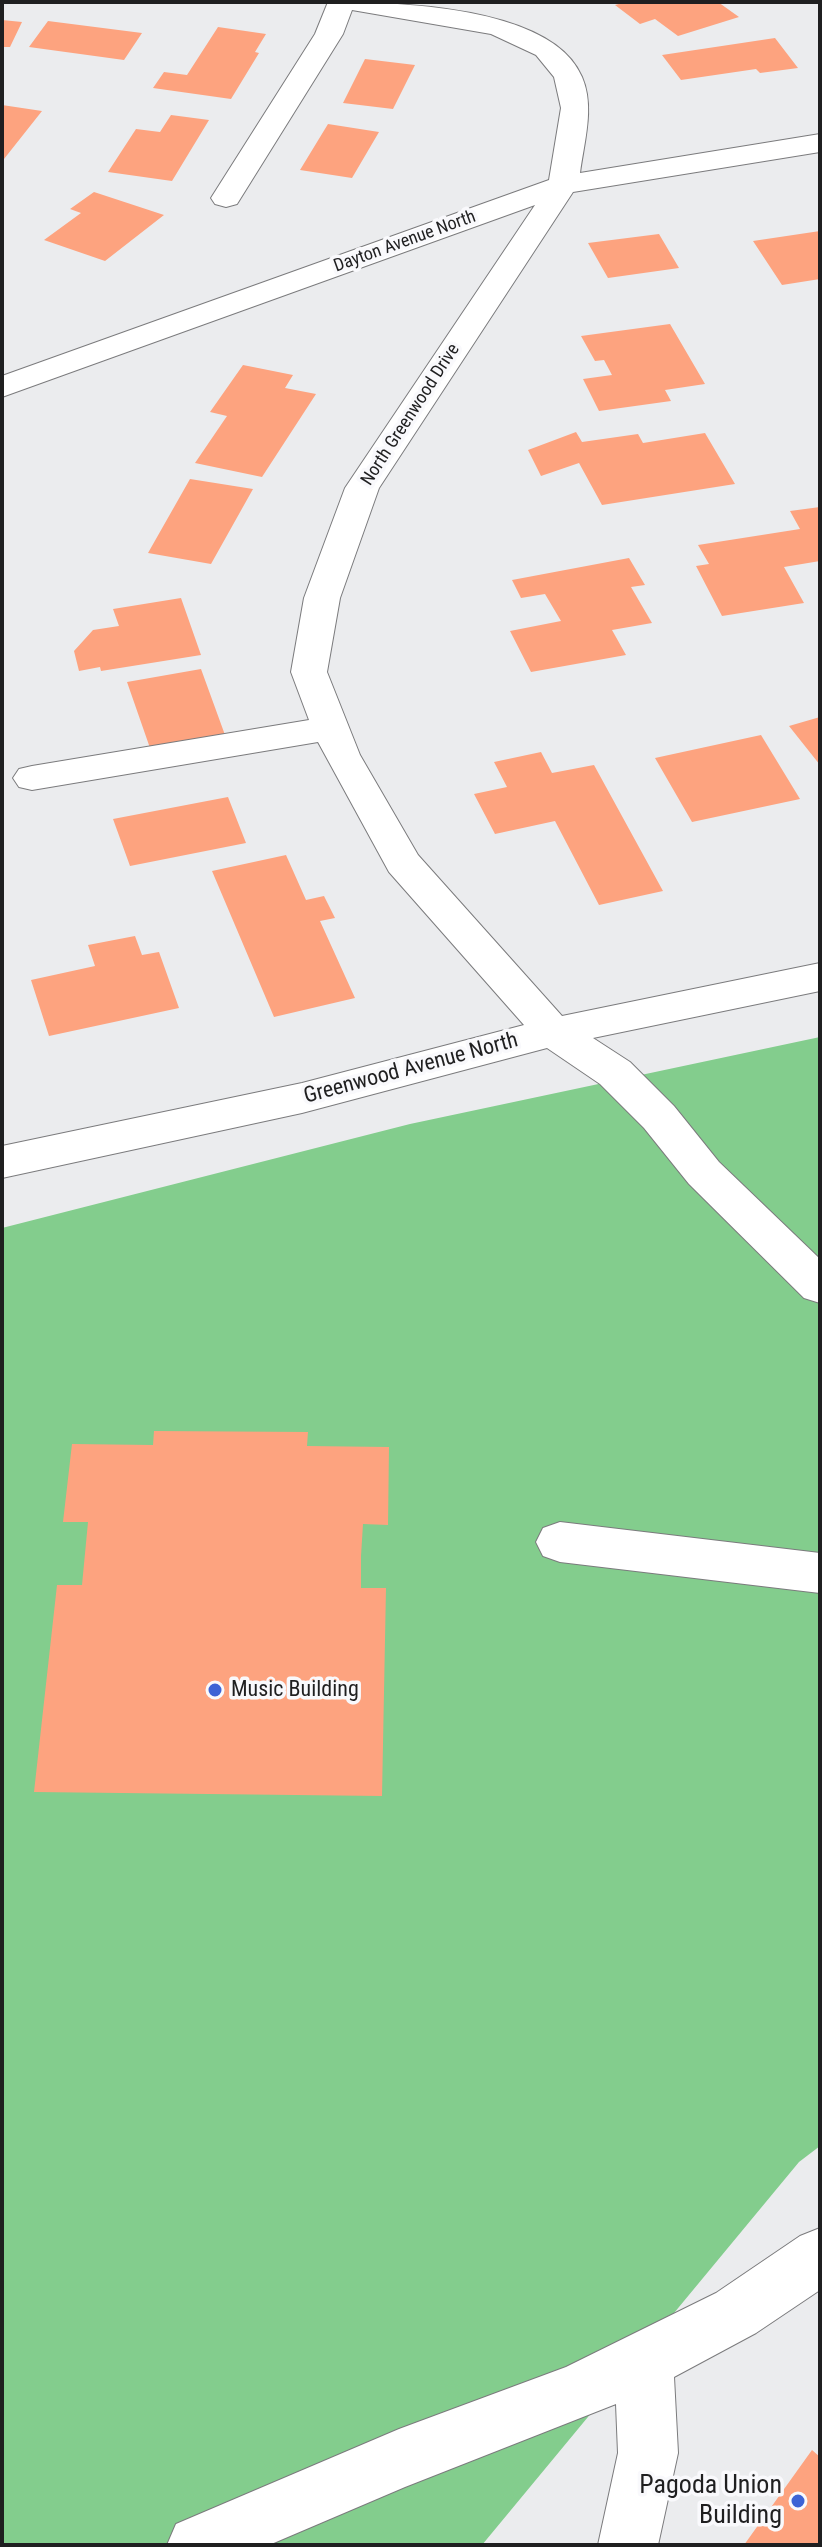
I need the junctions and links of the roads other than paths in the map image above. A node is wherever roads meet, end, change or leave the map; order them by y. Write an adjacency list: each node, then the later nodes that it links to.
1 (342, 2): 5 (street)
2 (351, 2): 4 (street, North Greenwood Drive)
3 (820, 143): 4 (street, Dayton Avenue North)
4 (563, 185): 6 (street, Dayton Avenue North); 7 (street, North Greenwood Drive)
5 (226, 198)
6 (2, 387)
7 (331, 728): 8 (street); 10 (street, North Greenwood Drive)
8 (32, 778)
9 (820, 977): 10 (street, Greenwood Avenue North)
10 (553, 1032): 11 (street, Greenwood Avenue North); 12 (street, North Greenwood Drive)
11 (2, 1162)
12 (820, 1286)
13 (560, 1542): 14 (street)
14 (820, 1573)
15 (820, 2256): 16 (street)
16 (644, 2361): 17 (street); 18 (street)
17 (197, 2545)
18 (628, 2545)

